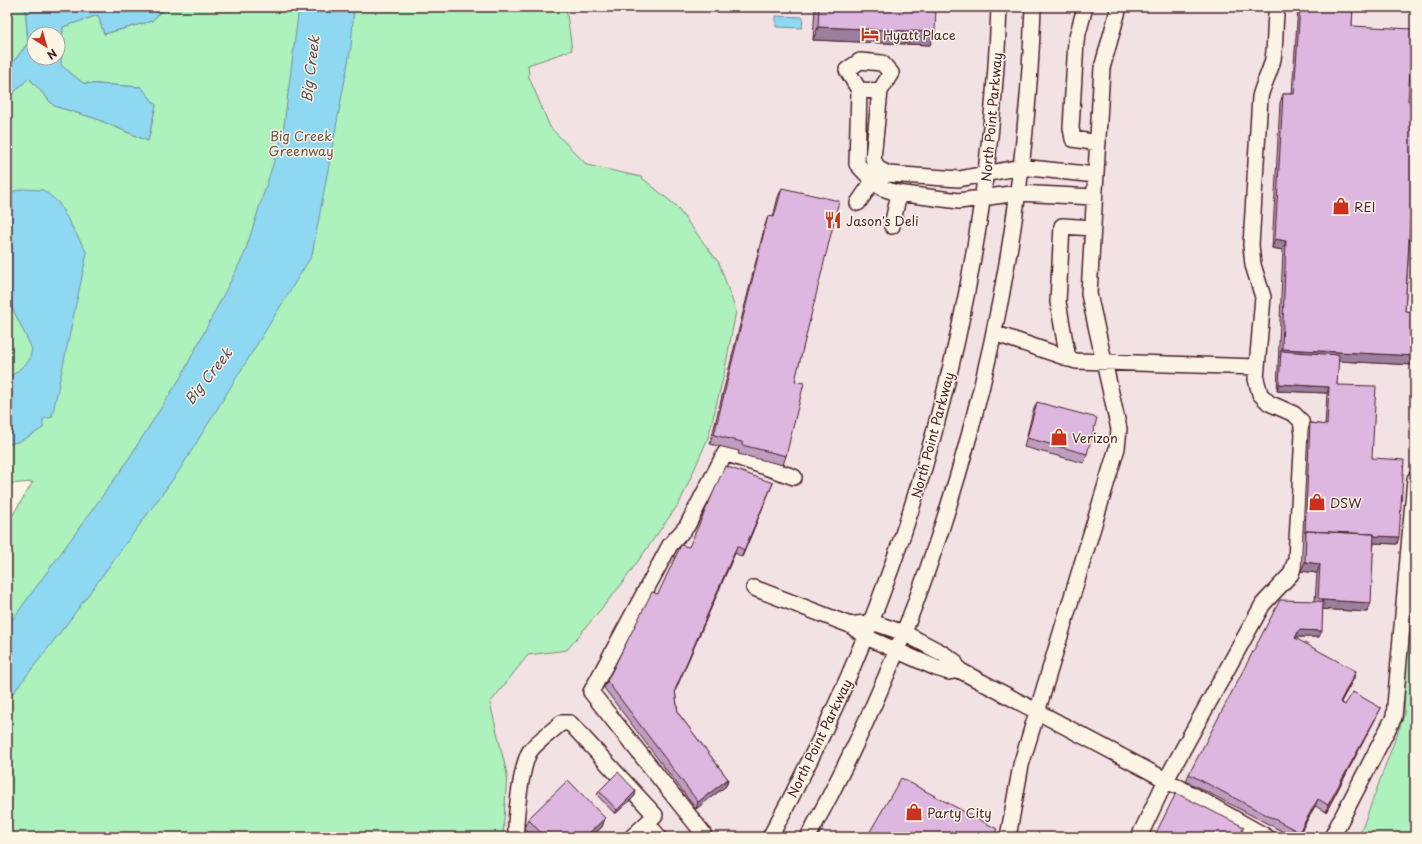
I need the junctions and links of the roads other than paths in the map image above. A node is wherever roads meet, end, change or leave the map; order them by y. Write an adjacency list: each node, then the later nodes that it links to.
1 (999, 7): 11 (street, North Point Parkway)
2 (1033, 7): 9 (street)
3 (1085, 7): 8 (street)
4 (1119, 7): 8 (street)
5 (1277, 7): 24 (street)
6 (859, 90): 7 (street); 7 (street); 13 (street)
7 (880, 91): 10 (street)
8 (1098, 143): 12 (street)
9 (1021, 167): 11 (street); 12 (street); 15 (street)
10 (888, 174): 11 (street); 13 (street)
11 (986, 174): 17 (street, North Point Parkway)
12 (1096, 175): 16 (street)
13 (873, 182): 14 (street); 18 (street)
14 (899, 193): 17 (street); 19 (street)
15 (1018, 193): 16 (street); 17 (street); 21 (street)
16 (1094, 197): 20 (street)
17 (983, 198): 28 (street, North Point Parkway)
18 (858, 203)
19 (892, 226)
20 (1093, 228): 22 (street); 23 (street)
21 (994, 333): 22 (street); 30 (street)
22 (1068, 359): 23 (street)
23 (1103, 362): 24 (street); 34 (street)
24 (1257, 367): 35 (street)
25 (794, 477): 37 (street)
26 (1415, 479): 46 (street)
27 (754, 588): 29 (street)
28 (872, 622): 29 (street); 30 (street); 31 (street, North Point Parkway)
29 (850, 625): 31 (street)
30 (904, 633): 32 (street); 33 (street)
31 (866, 637): 32 (street); 41 (street, North Point Parkway)
32 (896, 651): 33 (street); 42 (street)
33 (959, 670): 34 (street)
34 (1039, 711): 35 (street); 43 (street)
35 (1166, 780): 44 (street); 45 (street)
36 (647, 823): 38 (street); 39 (street); 40 (street)
37 (703, 833)
38 (516, 837)
39 (632, 837)
40 (659, 837)
41 (770, 837)
42 (808, 837)
43 (1008, 837)
44 (1139, 837)
45 (1267, 837)
46 (1332, 837)

